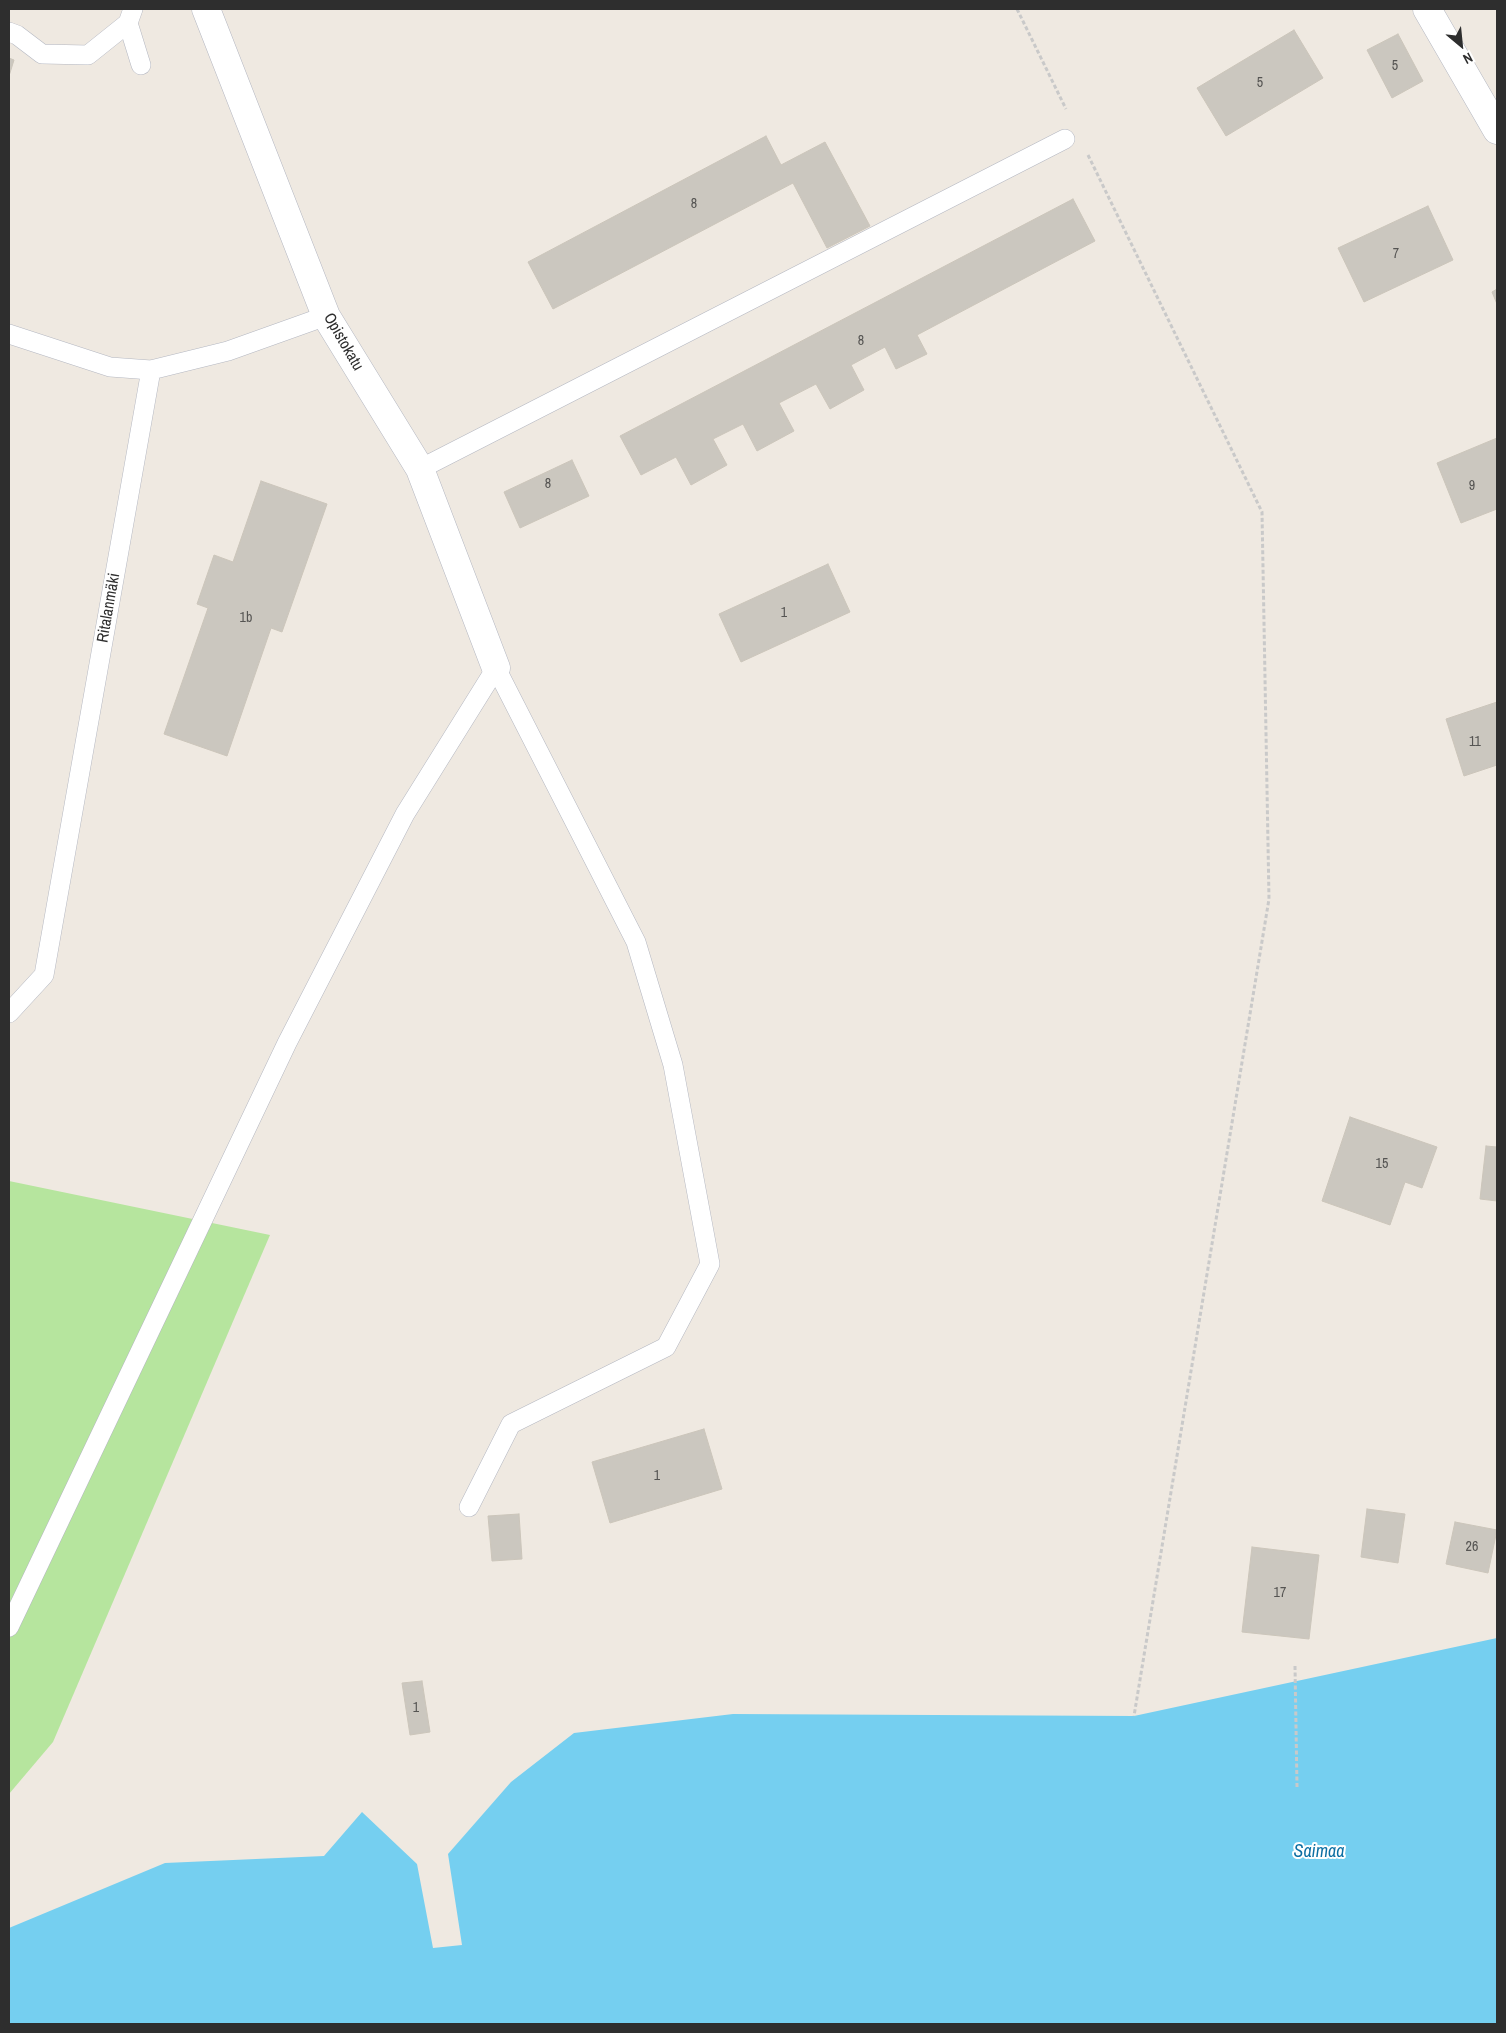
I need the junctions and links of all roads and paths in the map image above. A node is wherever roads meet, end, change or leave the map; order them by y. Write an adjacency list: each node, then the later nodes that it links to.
1 (206, 9): 11 (street, Opistokatu)
2 (1017, 9): 7 (path)
3 (1427, 9): 8 (street)
4 (130, 16): 5 (lane); 6 (lane)
5 (9, 32)
6 (141, 65)
7 (1069, 115)
8 (1497, 130)
9 (1065, 139): 14 (lane)
10 (1086, 150): 20 (path)
11 (326, 316): 13 (lane); 14 (street, Opistokatu)
12 (9, 334): 13 (lane)
13 (151, 370): 16 (lane, Ritalanmäki)
14 (420, 469): 15 (street, Opistokatu)
15 (496, 668): 17 (lane); 18 (lane)
16 (9, 1013)
17 (470, 1507)
18 (9, 1626)
19 (1295, 1666): 21 (path)
20 (1134, 1716)
21 (1297, 1787)

